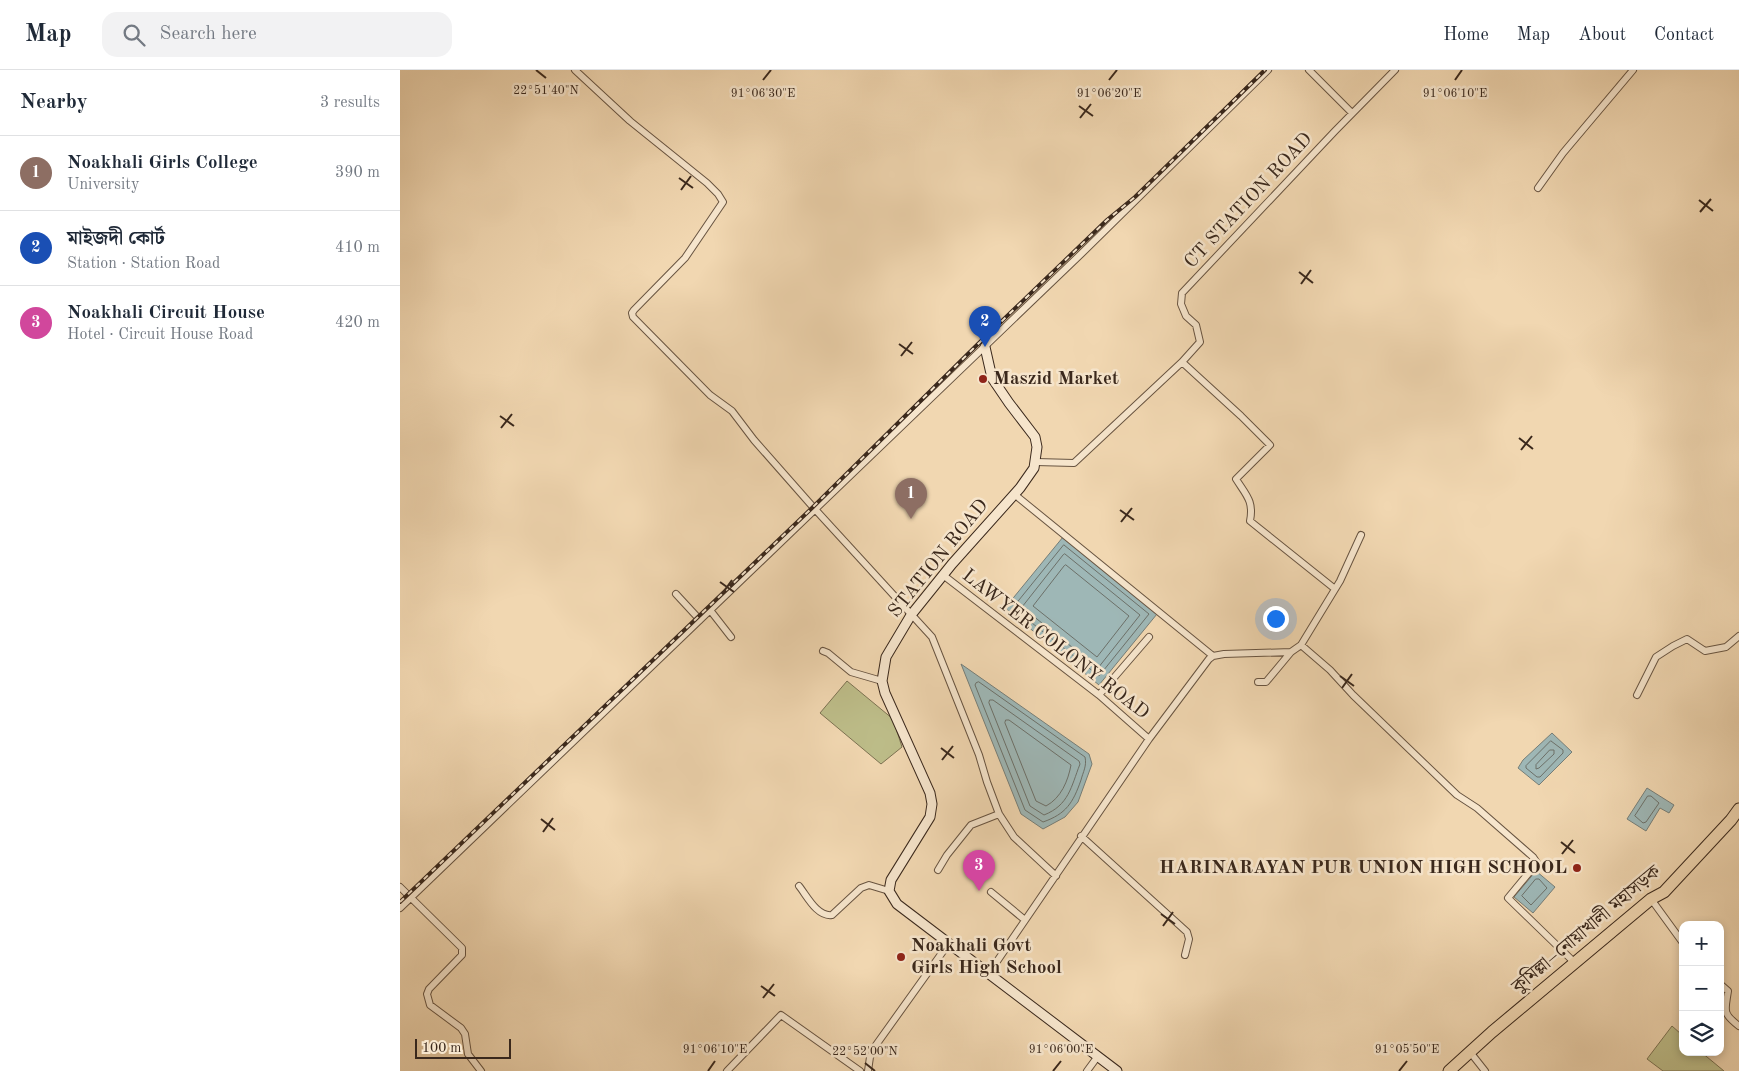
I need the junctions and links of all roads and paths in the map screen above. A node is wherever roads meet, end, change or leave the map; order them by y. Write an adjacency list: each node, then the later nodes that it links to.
1 (576, 70): 12 (street)
2 (1268, 70): 8 (street)
3 (1309, 70): 6 (street)
4 (1395, 70): 6 (street, CT STATION ROAD)
5 (1632, 70): 7 (street)
6 (1352, 113): 9 (street, CT STATION ROAD)
7 (1538, 188)
8 (985, 347): 10 (street); 12 (street)
9 (1182, 362): 10 (street); 15 (street)
10 (1036, 462): 11 (street, STATION ROAD)
11 (1014, 494): 14 (street, STATION ROAD); 26 (street)
12 (817, 509): 17 (street); 18 (street)
13 (1361, 535): 15 (street)
14 (942, 575): 18 (street, STATION ROAD); 29 (street, LAWYER COLONY ROAD)
15 (1335, 589): 23 (street)
16 (676, 594): 19 (street)
17 (710, 610): 19 (street); 21 (street)
18 (911, 615): 27 (street, STATION ROAD); 33 (street)
19 (700, 620): 41 (street)
20 (1739, 636): 30 (street)
21 (731, 637)
22 (1148, 637): 29 (street)
23 (1303, 648): 25 (street); 48 (street)
24 (823, 652): 27 (street)
25 (1291, 652): 26 (street); 28 (street)
26 (1213, 656): 31 (street)
27 (882, 681): 39 (street, STATION ROAD)
28 (1258, 682)
29 (1099, 695): 31 (street, LAWYER COLONY ROAD)
30 (1637, 695)
31 (1149, 738): 34 (street)
32 (1739, 809): 42 (highway, কুমিল্লা–নোয়াখালী মহাসড়ক)
33 (1000, 814): 35 (street); 36 (street)
34 (1081, 836): 36 (street); 47 (street)
35 (938, 870)
36 (1056, 876): 44 (street)
37 (799, 886): 39 (street)
38 (400, 887): 41 (street)
39 (890, 891): 46 (street)
40 (991, 892): 44 (street)
41 (411, 897): 43 (street); 54 (street)
42 (1651, 899): 45 (street); 48 (highway, কুমিল্লা–নোয়াখালী মহাসড়ক)
43 (400, 908)
44 (1025, 920): 49 (street)
45 (1679, 938)
46 (949, 943): 49 (street); 57 (street)
47 (1185, 955)
48 (1575, 963): 52 (highway, কুমিল্লা–নোয়াখালী মহাসড়ক)
49 (989, 973): 53 (street)
50 (1724, 988): 51 (street)
51 (1739, 1026)
52 (1470, 1052): 60 (highway, কুমিল্লা–নোয়াখালী মহাসড়ক); 61 (street)
53 (1098, 1056): 58 (street); 59 (street)
54 (481, 1071)
55 (727, 1071): 56 (street)
56 (860, 1071)
57 (868, 1071)
58 (1087, 1071)
59 (1117, 1071)
60 (1449, 1071)
61 (1485, 1071)

